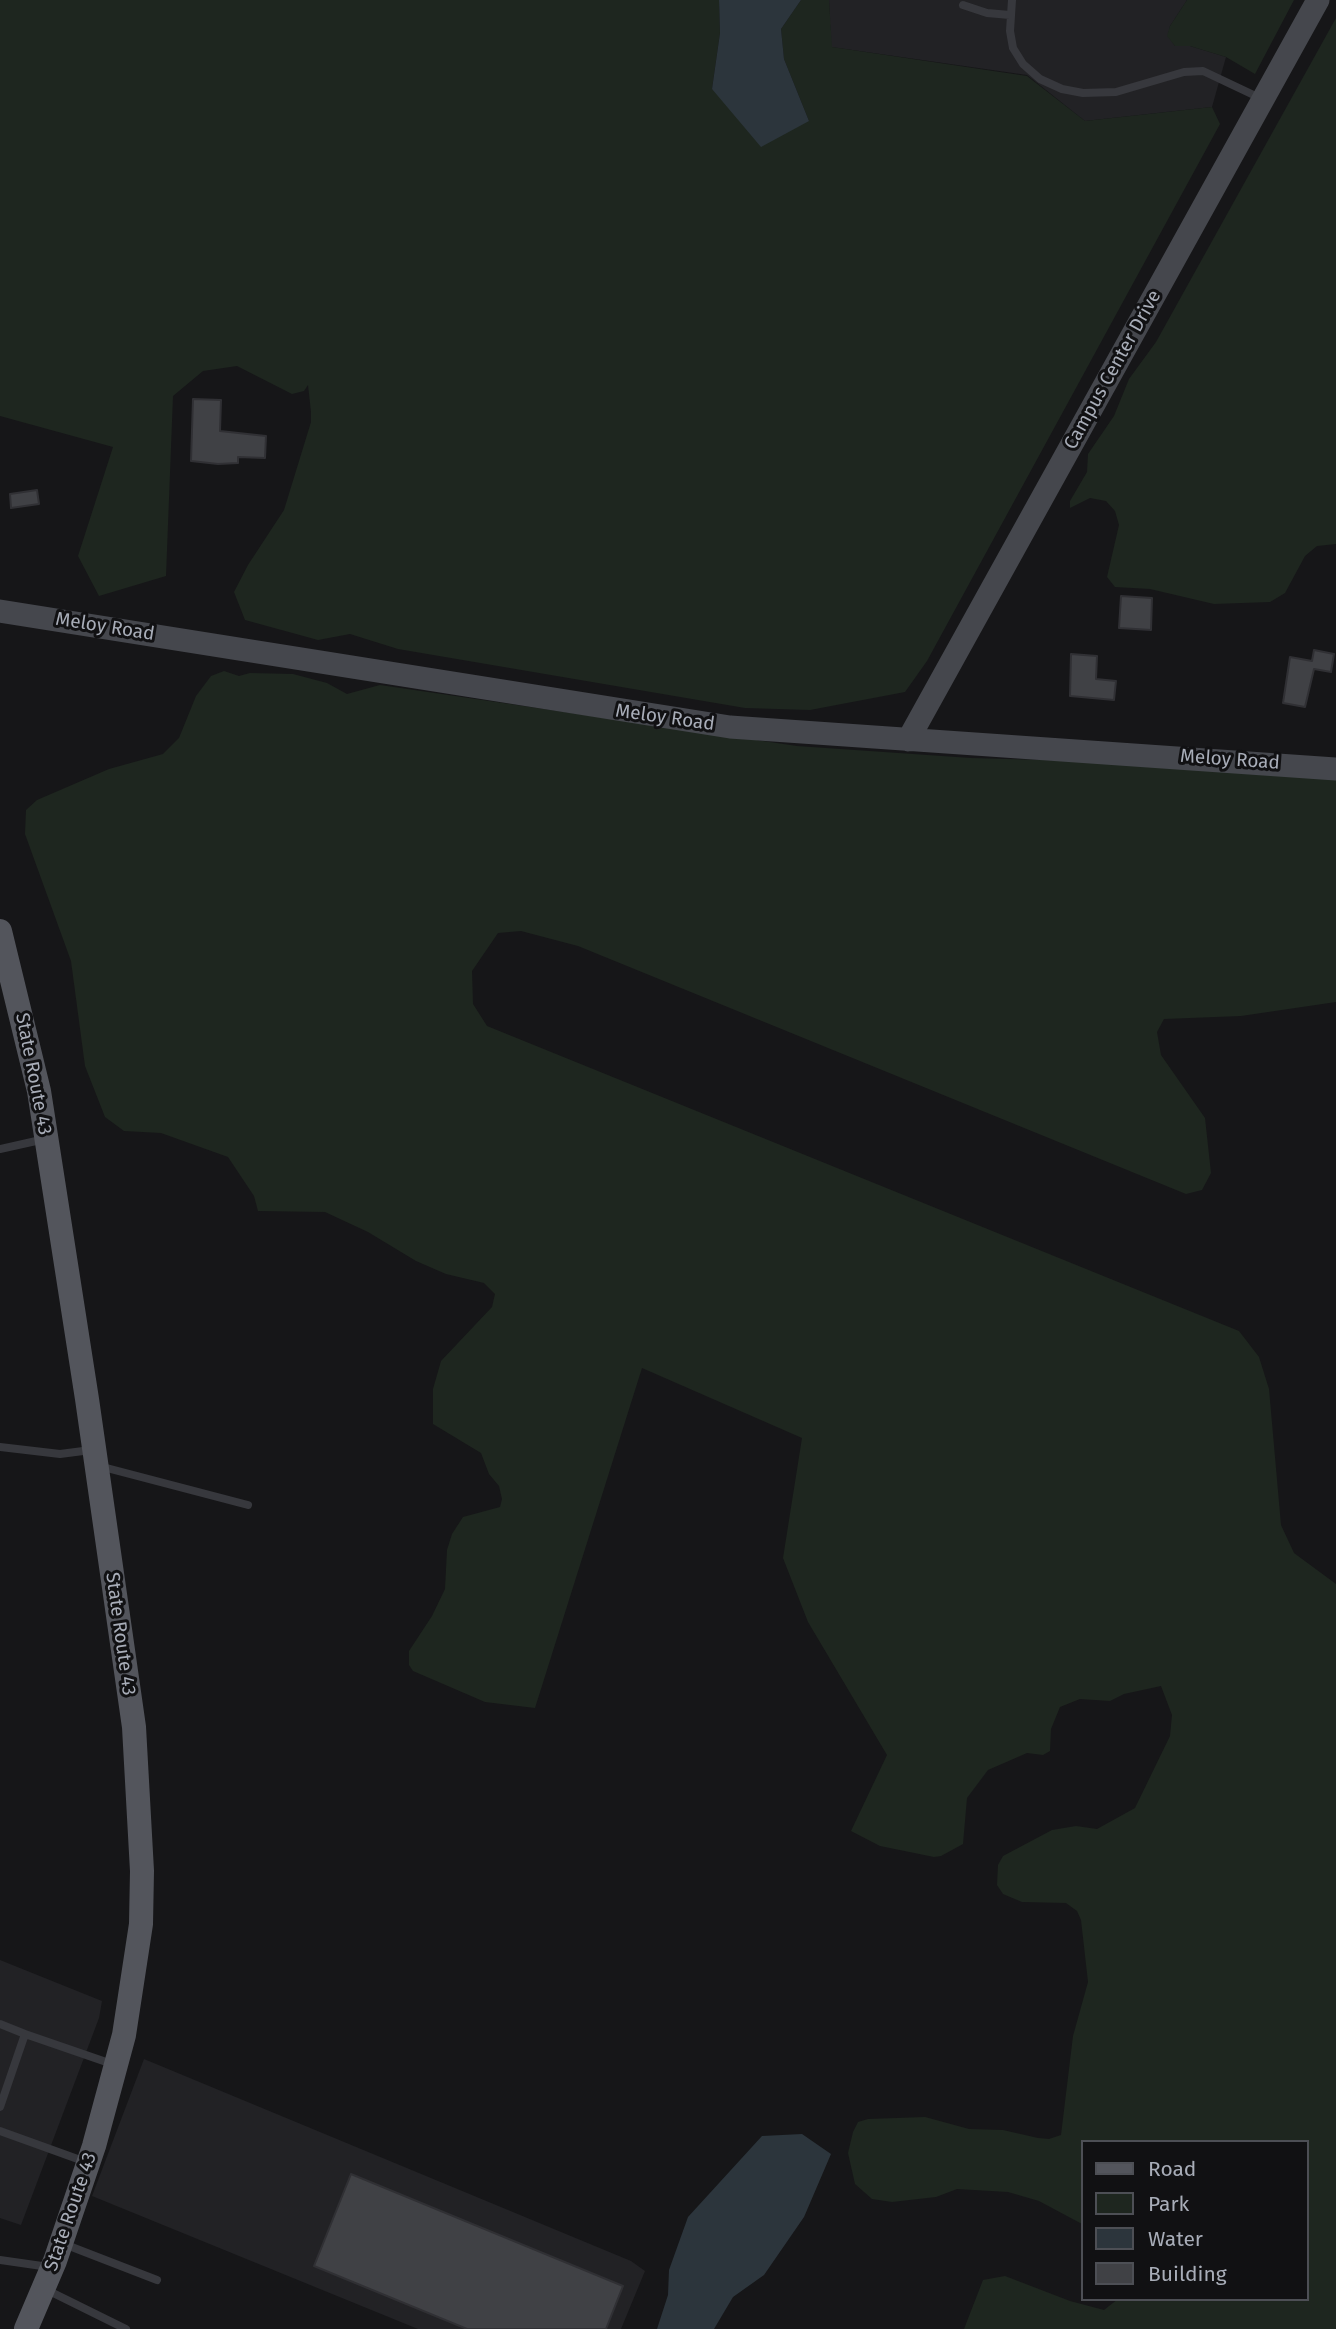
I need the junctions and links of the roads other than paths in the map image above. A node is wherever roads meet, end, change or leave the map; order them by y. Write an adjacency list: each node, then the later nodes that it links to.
1 (1012, 0): 4 (lane)
2 (1318, 0): 5 (street, Campus Center Drive)
3 (963, 5): 4 (lane)
4 (1010, 15): 5 (lane)
5 (1262, 99): 7 (street, Campus Center Drive)
6 (0, 611): 7 (street, Meloy Road)
7 (908, 740): 8 (street, Meloy Road)
8 (1336, 769)
9 (0, 932): 10 (main road, State Route 43)
10 (46, 1138): 11 (lane); 13 (main road, State Route 43)
11 (0, 1149)
12 (0, 1447): 13 (lane)
13 (95, 1457): 14 (lane); 17 (main road, State Route 43)
14 (248, 1505)
15 (0, 2024): 16 (lane)
16 (25, 2034): 17 (lane); 18 (lane)
17 (116, 2065): 20 (main road, State Route 43)
18 (0, 2108)
19 (0, 2131): 20 (lane)
20 (88, 2163): 21 (main road, State Route 43)
21 (61, 2243): 23 (main road, State Route 43); 24 (lane)
22 (0, 2260): 23 (lane)
23 (48, 2278): 25 (main road, State Route 43); 26 (lane)
24 (157, 2280)
25 (26, 2329)
26 (126, 2329)

